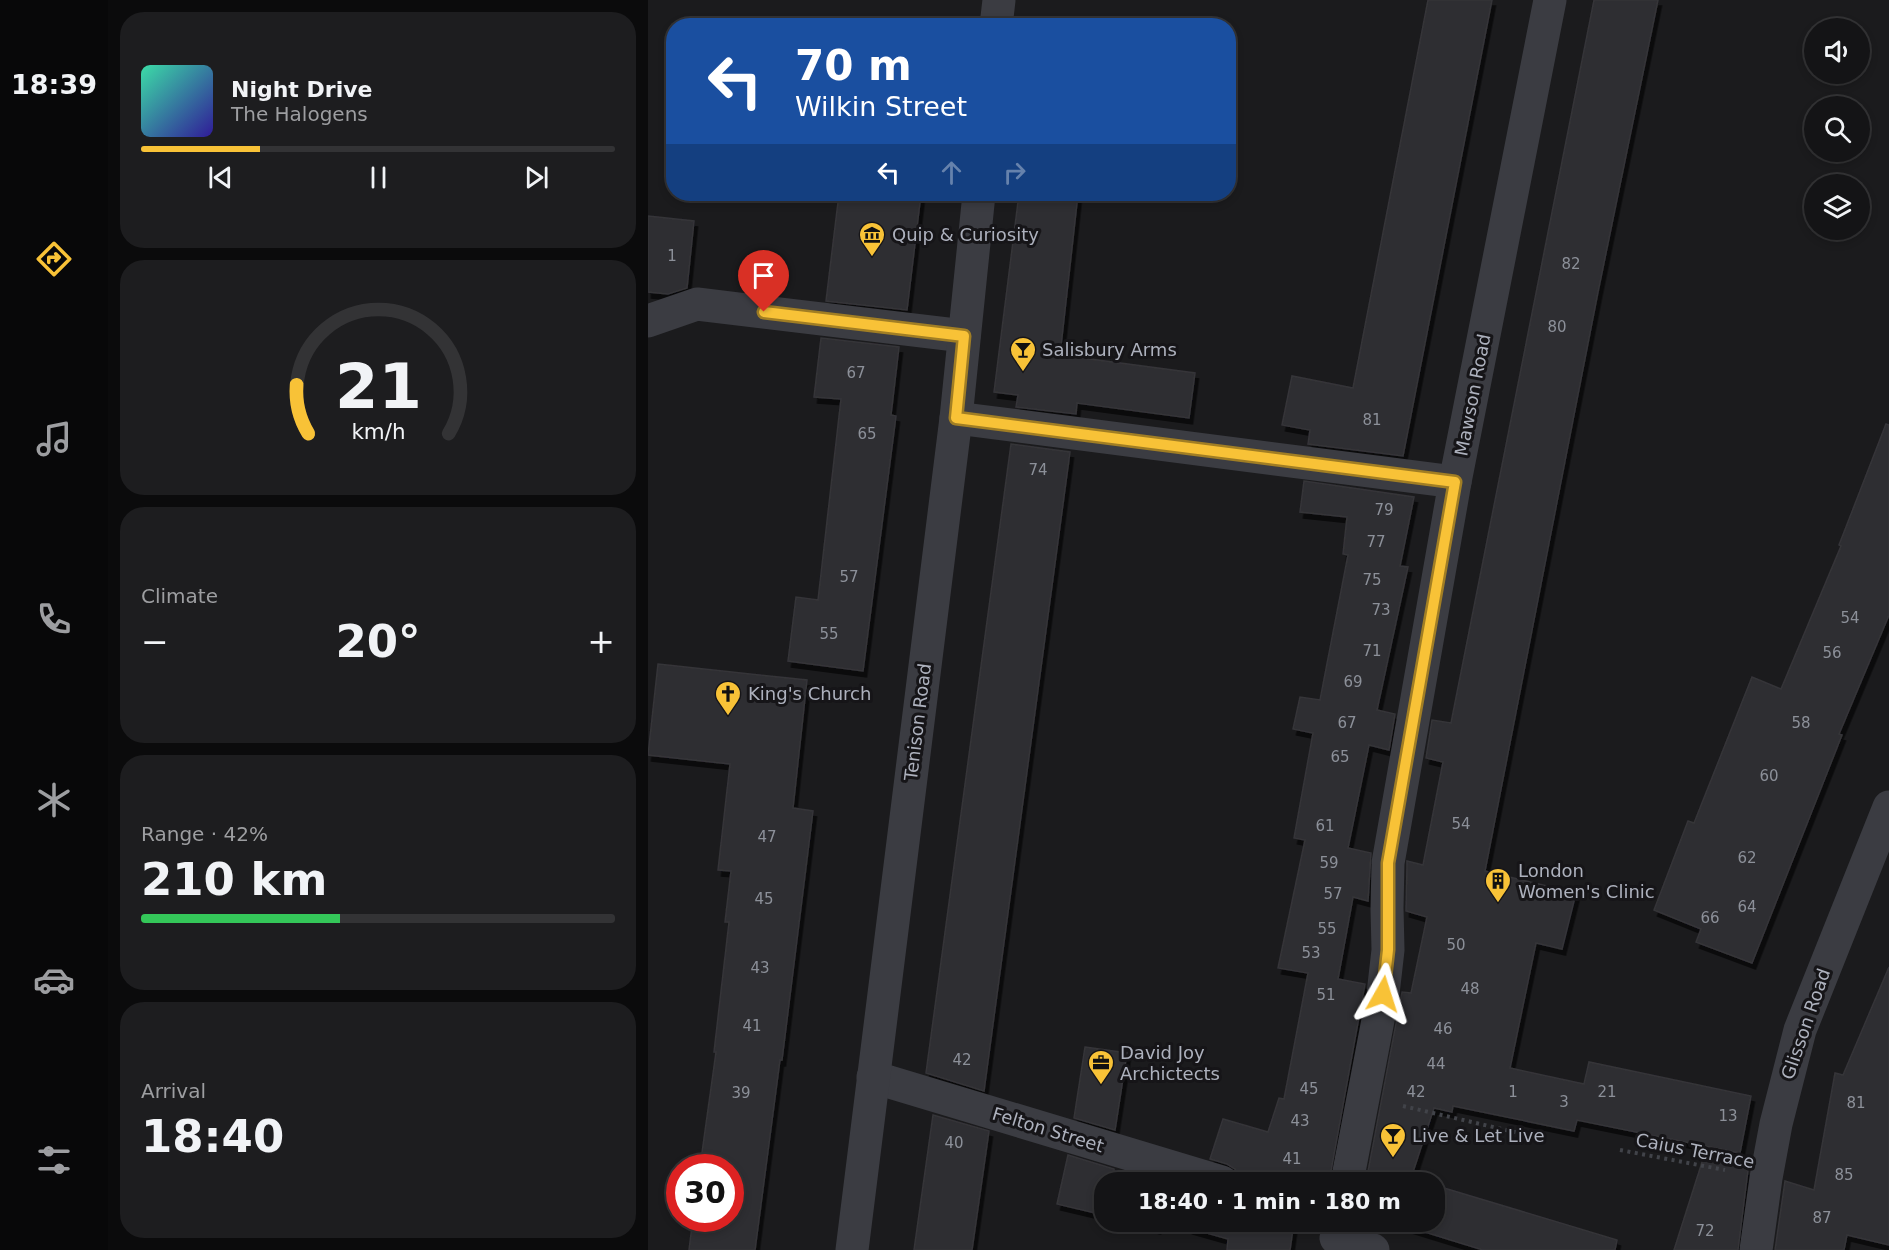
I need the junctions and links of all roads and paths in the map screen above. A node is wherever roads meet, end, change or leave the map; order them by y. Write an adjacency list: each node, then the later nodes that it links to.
1 (999, 0): 3 (street)
2 (1550, 0): 8 (street, Mawson Road)
3 (997, 18)
4 (978, 201): 6 (street, Tenison Road)
5 (648, 321): 6 (street)
6 (964, 336): 7 (street, Tenison Road)
7 (956, 418): 8 (street); 10 (street, Tenison Road)
8 (1455, 482): 11 (street, Mawson Road)
9 (1889, 807): 16 (street, Glisson Road)
10 (873, 1077): 14 (street, Felton Street); 18 (street, Tenison Road)
11 (1363, 1097): 12 (path); 15 (street, Mawson Road)
12 (1519, 1133)
13 (1620, 1150): 16 (path, Caius Terrace)
14 (1189, 1172)
15 (1349, 1172)
16 (1766, 1178): 20 (street, Glisson Road)
17 (1336, 1236): 19 (street)
18 (852, 1250)
19 (1373, 1250)
20 (1756, 1250)

